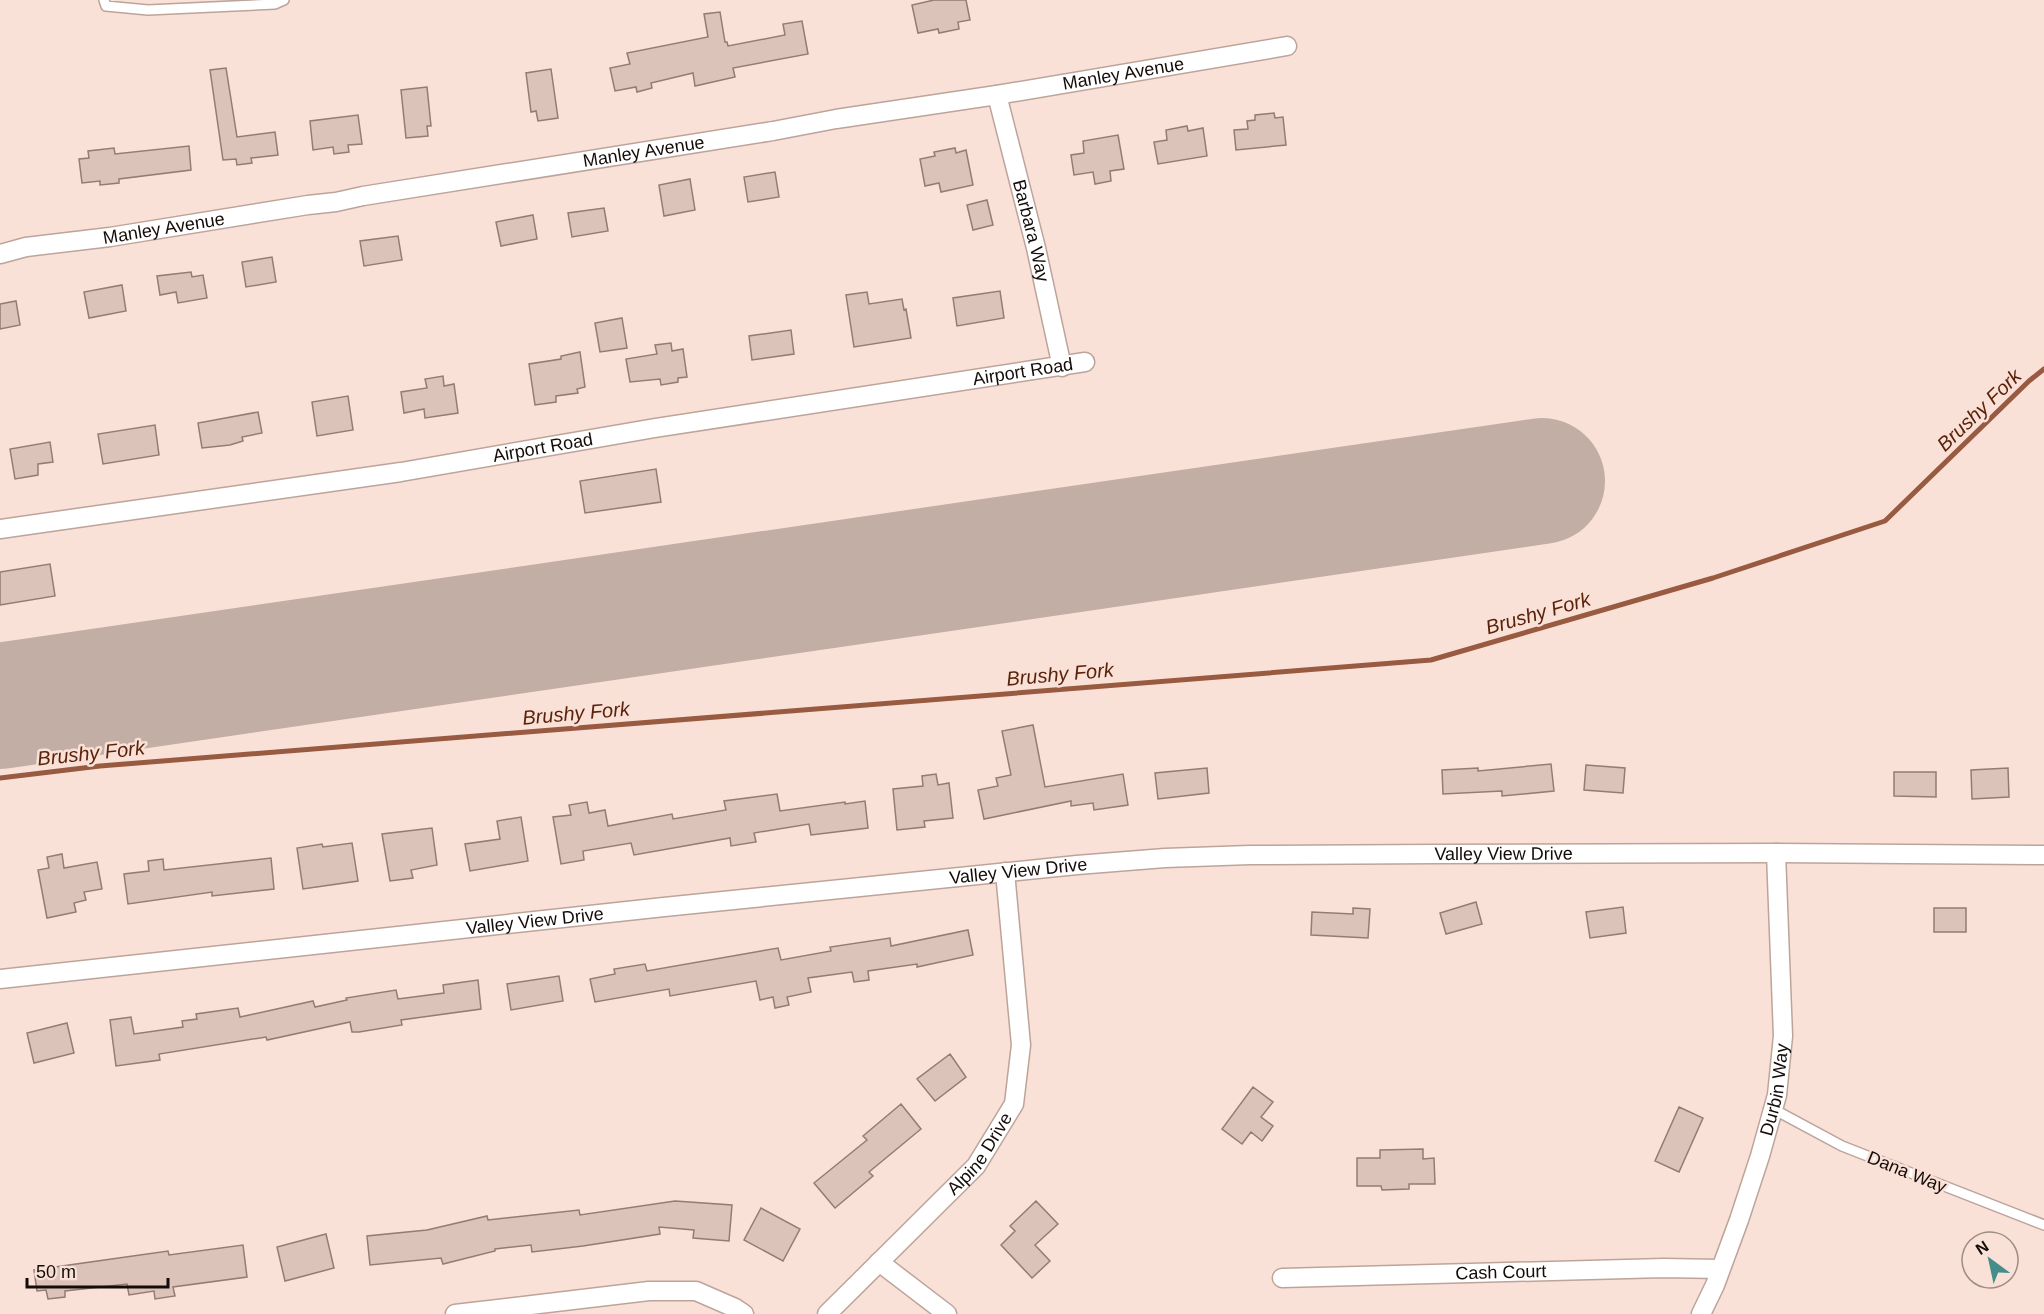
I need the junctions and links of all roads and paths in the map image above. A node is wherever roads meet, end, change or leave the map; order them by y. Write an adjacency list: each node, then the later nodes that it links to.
1 (104, 0): 2 (lane)
2 (284, 0)
3 (1287, 46): 4 (street, Manley Avenue)
4 (997, 95): 5 (street, Manley Avenue); 7 (street, Barbara Way)
5 (0, 254)
6 (1085, 362): 7 (street, Airport Road)
7 (1062, 367): 8 (street, Airport Road)
8 (0, 529)
9 (1776, 853): 10 (street, Valley View Drive); 11 (street, Valley View Drive); 13 (street, Durbin Way)
10 (2044, 855)
11 (1005, 872): 12 (street, Valley View Drive); 15 (street, Alpine Drive)
12 (0, 979)
13 (1773, 1109): 14 (lane, Dana Way); 16 (street, Durbin Way)
14 (2044, 1225)
15 (879, 1262): 20 (street, Alpine Drive); 21 (street)
16 (1720, 1269): 17 (street, Cash Court); 22 (street, Durbin Way)
17 (1282, 1278)
18 (455, 1314): 19 (street)
19 (744, 1314)
20 (827, 1314)
21 (947, 1314)
22 (1701, 1314)

